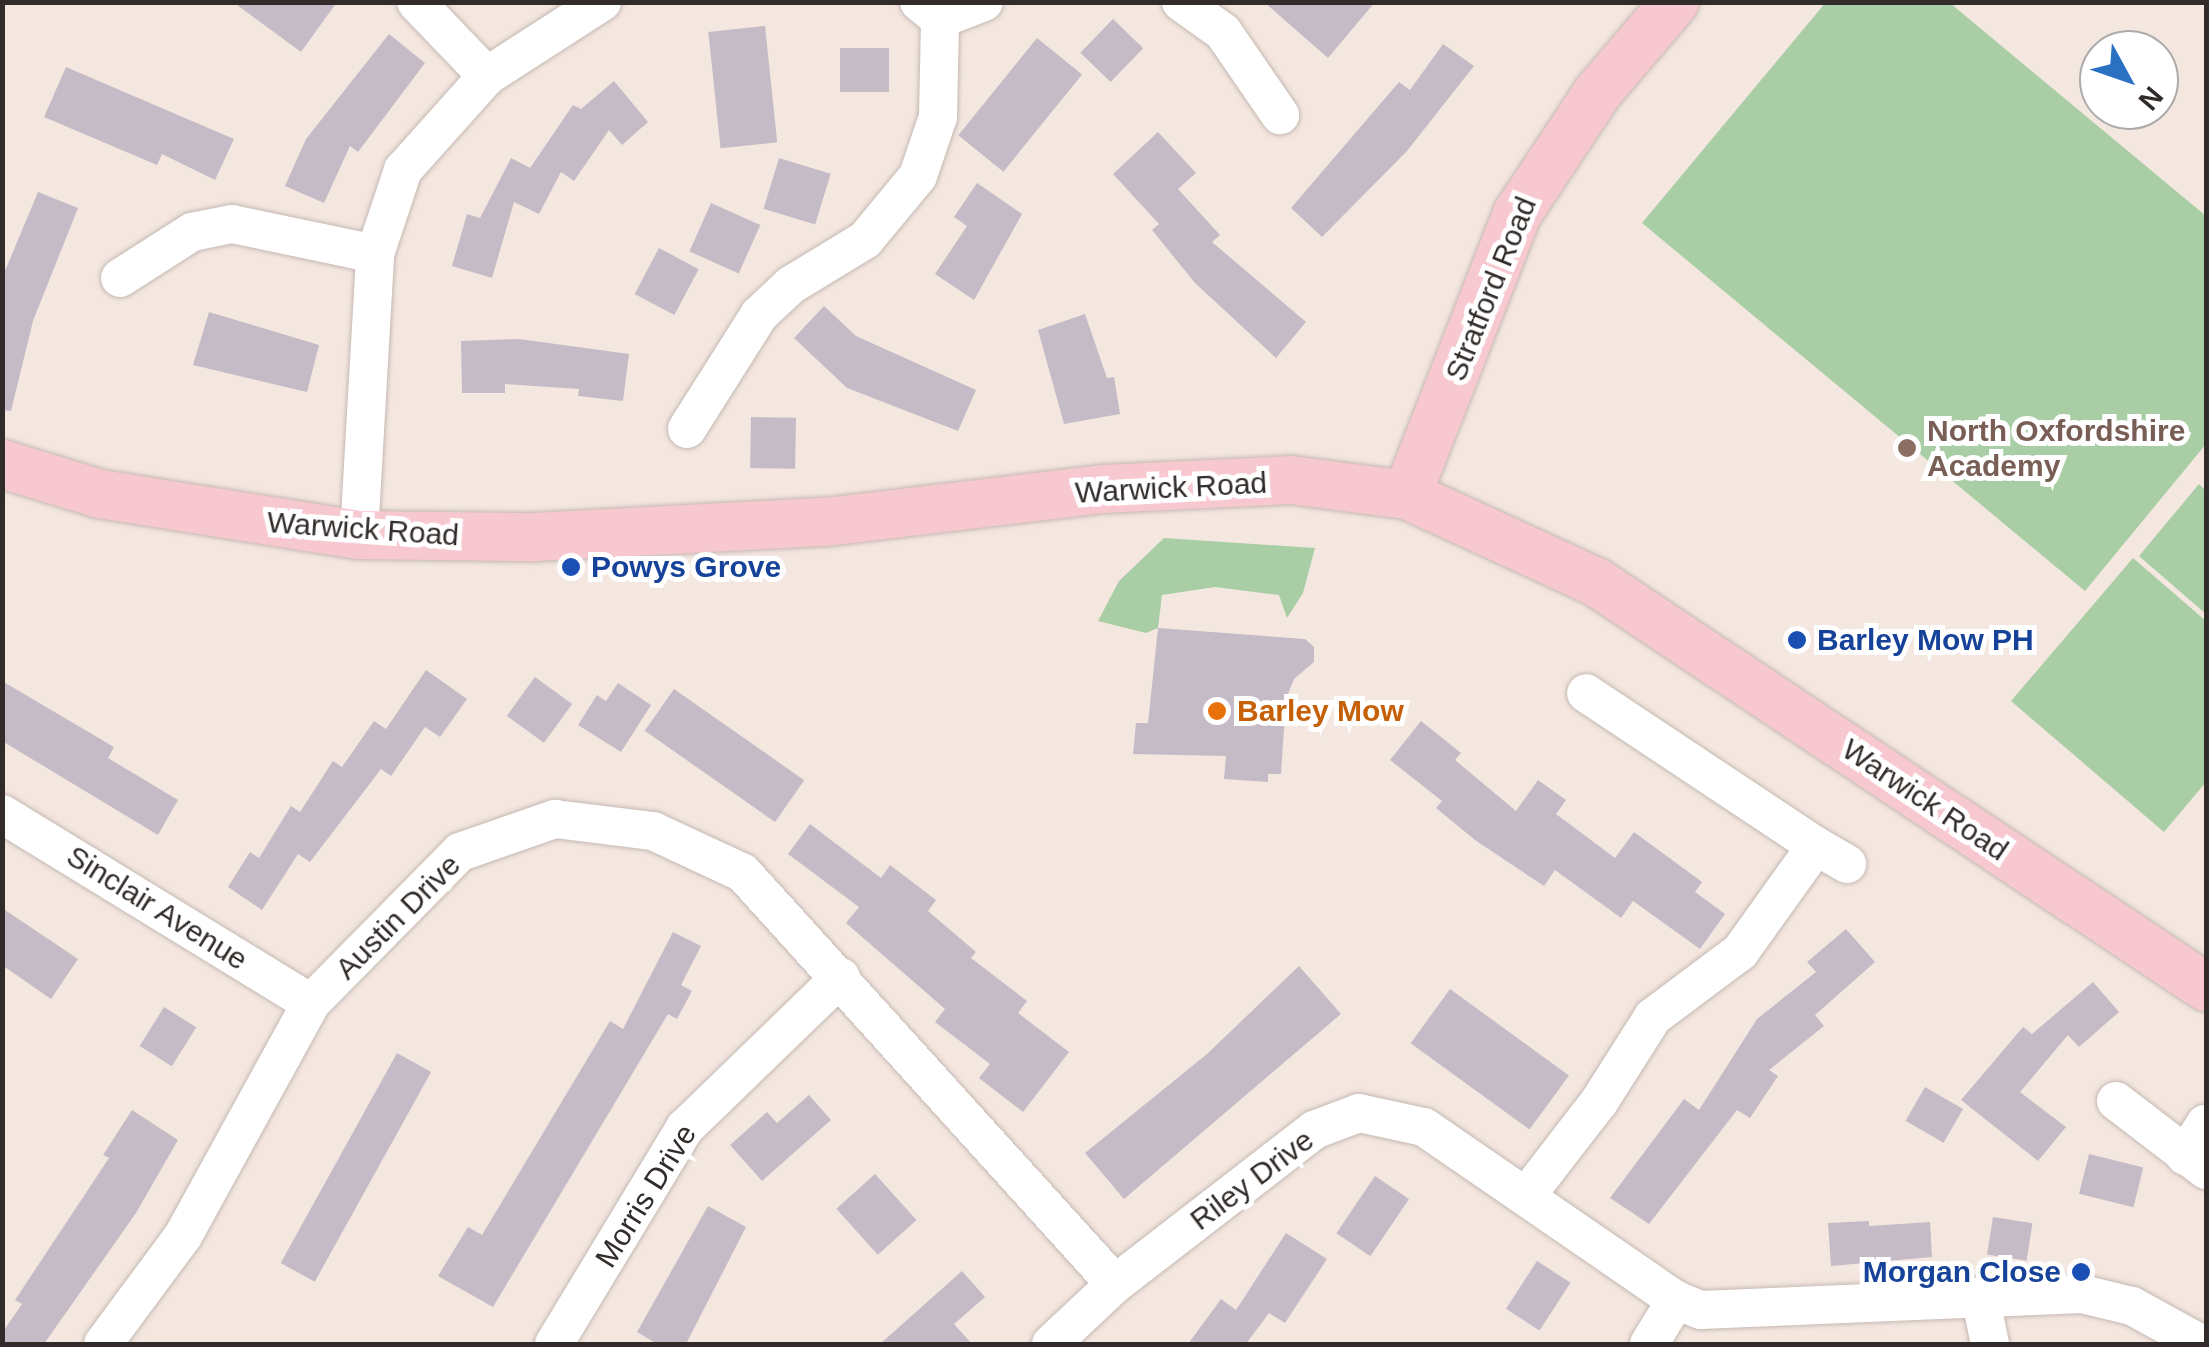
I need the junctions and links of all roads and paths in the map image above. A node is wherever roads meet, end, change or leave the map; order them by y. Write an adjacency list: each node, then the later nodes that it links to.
1 (416, 2): 7 (street)
2 (602, 2): 7 (street)
3 (984, 2): 6 (street)
4 (1181, 2): 8 (street)
5 (1674, 2): 13 (main road, Stratford Road)
6 (930, 11): 11 (street)
7 (487, 76): 9 (street)
8 (1280, 115)
9 (375, 254): 10 (street); 14 (street)
10 (120, 278)
11 (687, 429)
12 (2, 464): 14 (main road, Warwick Road)
13 (1407, 496): 14 (main road, Warwick Road); 18 (main road, Warwick Road)
14 (359, 535)
15 (1586, 692): 22 (street)
16 (2, 814): 19 (street, Sinclair Avenue)
17 (841, 977): 19 (street, Austin Drive); 23 (street, Austin Drive); 27 (street, Morris Drive)
18 (2206, 987)
19 (311, 1003): 26 (street, Austin Drive)
20 (2116, 1101): 21 (street)
21 (2199, 1150)
22 (1527, 1195): 23 (street, Riley Drive); 25 (street, Riley Drive)
23 (1114, 1284): 28 (street, Riley Drive)
24 (1980, 1296): 25 (street, Riley Drive); 30 (street); 31 (street, Riley Drive)
25 (1676, 1300): 29 (street)
26 (103, 1344)
27 (554, 1344)
28 (1051, 1344)
29 (1649, 1344)
30 (1990, 1344)
31 (2200, 1344)

